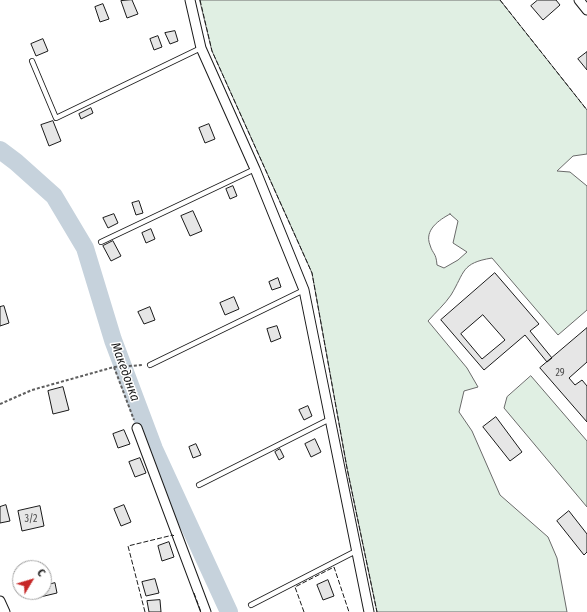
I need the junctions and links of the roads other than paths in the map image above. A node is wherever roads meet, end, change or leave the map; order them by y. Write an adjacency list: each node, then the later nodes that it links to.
1 (190, 0): 4 (street)
2 (579, 0): 3 (street)
3 (587, 10)
4 (201, 48): 5 (lane); 6 (street)
5 (32, 61)
6 (256, 169): 7 (lane); 8 (street)
7 (101, 242)
8 (304, 290): 9 (lane); 10 (street)
9 (150, 365)
10 (330, 419): 12 (lane); 13 (street)
11 (137, 428): 17 (street)
12 (199, 485)
13 (356, 551): 15 (lane); 18 (street)
14 (0, 601): 16 (street)
15 (251, 604)
16 (5, 612)
17 (206, 612)
18 (369, 612)

